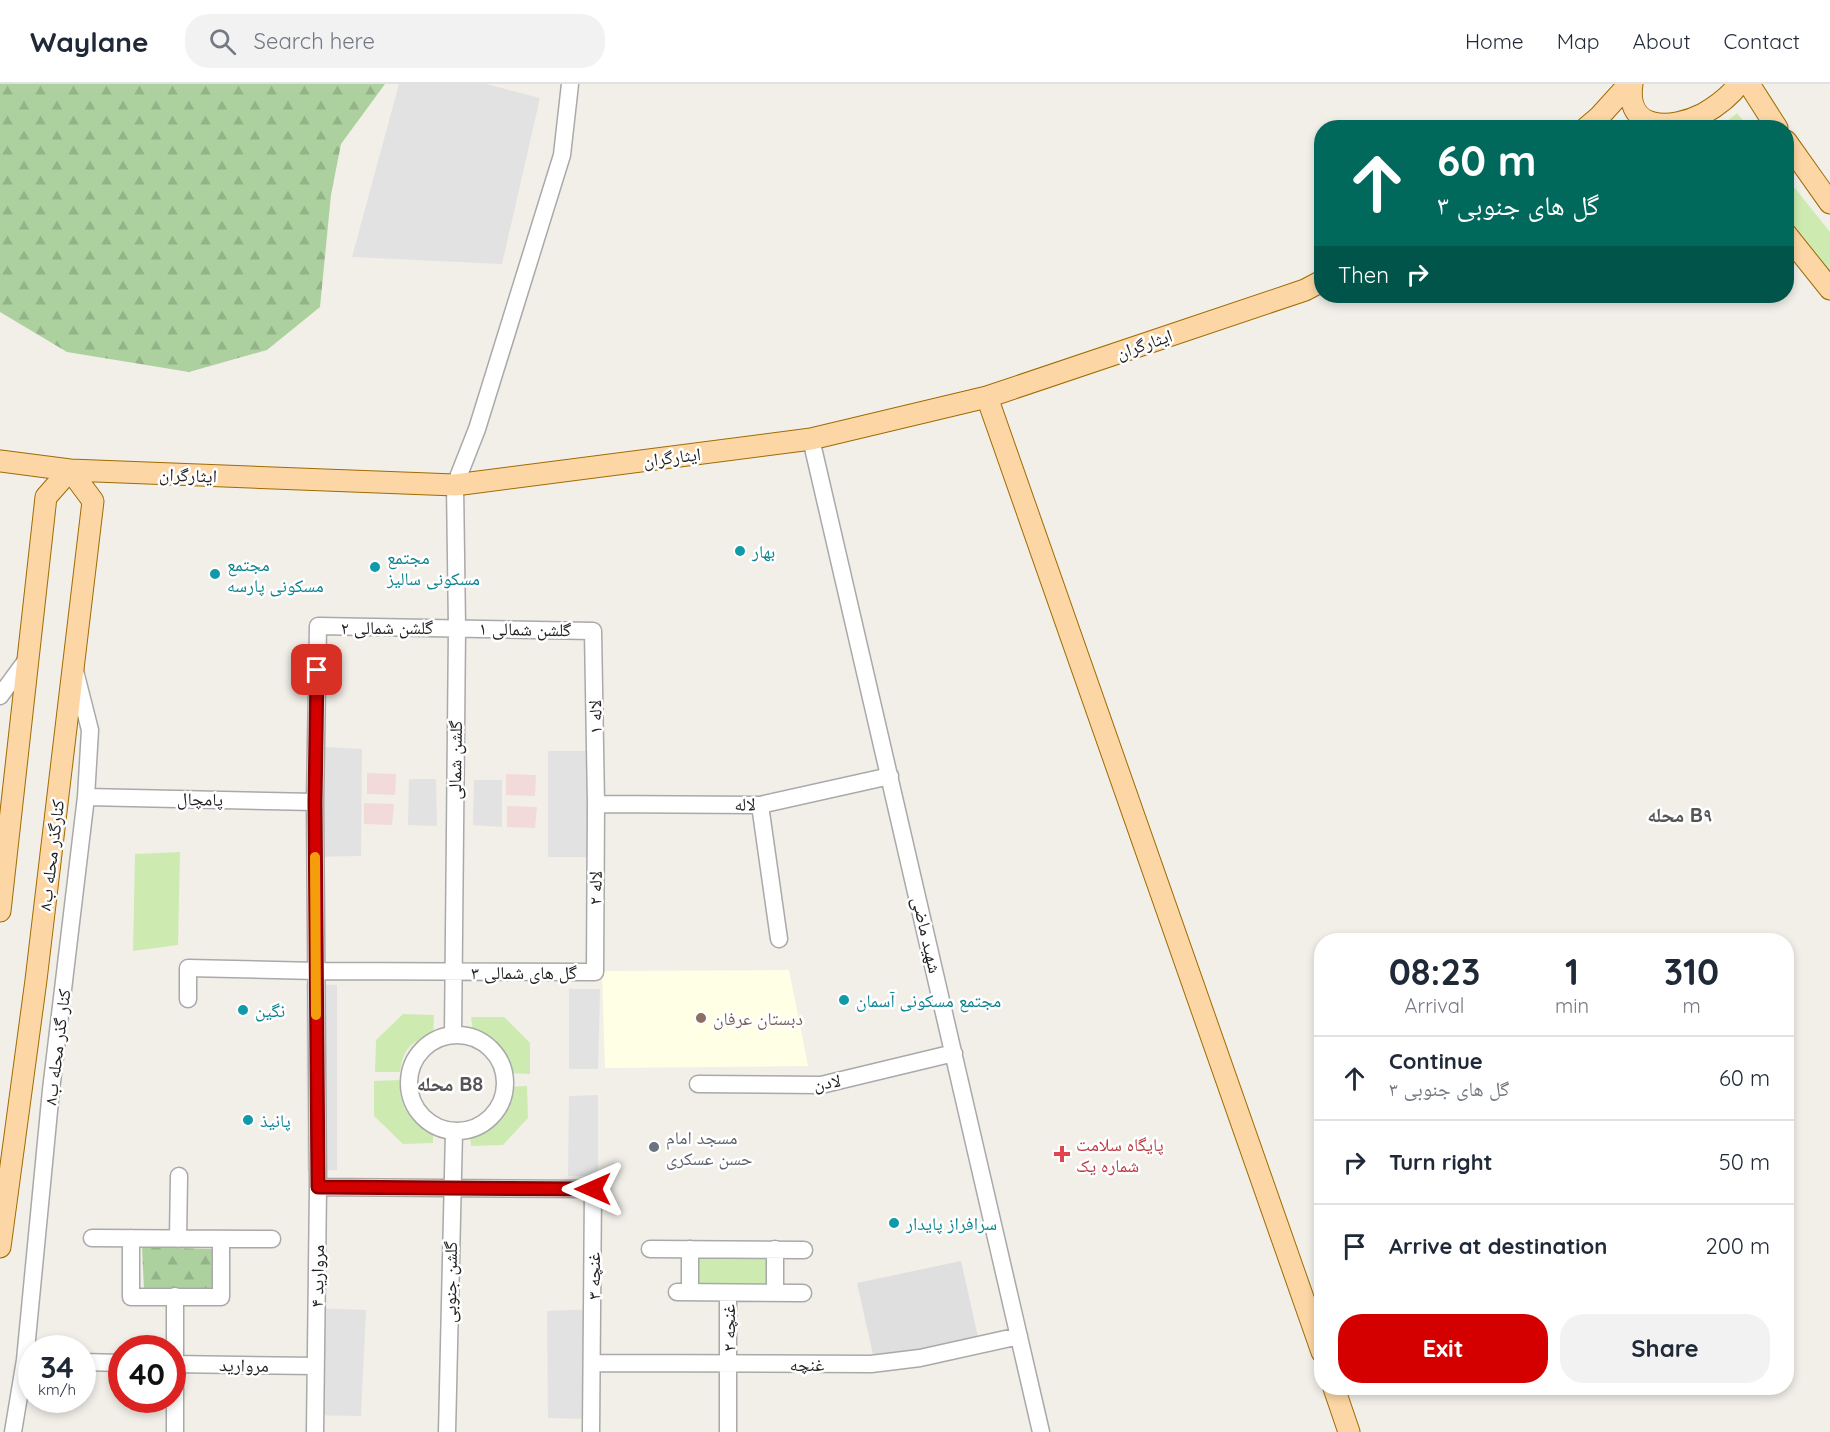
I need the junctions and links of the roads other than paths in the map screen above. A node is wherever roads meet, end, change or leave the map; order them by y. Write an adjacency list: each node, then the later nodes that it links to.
1 (570, 84): 18 (street)
2 (1630, 84): 5 (main road); 6 (main road)
3 (1739, 84): 7 (main road)
4 (1749, 84): 8 (main road)
5 (1596, 120)
6 (1645, 120)
7 (1687, 120)
8 (1773, 120)
9 (1794, 152): 10 (main road)
10 (1830, 203)
11 (1794, 244): 13 (main road)
12 (1314, 285): 14 (main road, ایثارگران)
13 (1830, 290)
14 (987, 397): 15 (main road, ایثارگران); 57 (main road)
15 (811, 439): 18 (main road, ایثارگران); 25 (street, شهید ماضی)
16 (0, 461): 17 (main road, ایثارگران)
17 (70, 470): 18 (main road, ایثارگران); 22 (main road); 23 (main road, کنارگذر محله ب۸)
18 (455, 485): 20 (street, گلشن شمالی)
19 (318, 626): 20 (street, گلشن شمالی ۲); 27 (street, مروارید ۴)
20 (457, 627): 21 (street, گلشن شمالی ۱); 33 (street, گلشن شمالی)
21 (593, 631): 28 (street, لاله ۱)
22 (28, 657): 24 (street); 30 (main road)
23 (74, 664): 26 (street, کنار گذر محله ب۸); 48 (main road, کنارگذر محله ب۸)
24 (0, 696)
25 (890, 776): 29 (street, لاله); 37 (street, شهید ماضی)
26 (86, 797): 27 (street, پامچال); 58 (street, کنار گذر محله ب۸)
27 (315, 802): 32 (street, مروارید ۴)
28 (596, 804): 29 (street, لاله); 34 (street, لاله ۲)
29 (760, 805): 31 (street)
30 (0, 912)
31 (779, 939)
32 (316, 971): 33 (street, گل های شمالی ۳); 35 (street, گل های شمالی ۳); 41 (street, مروارید ۴)
33 (453, 972): 34 (street, گل های شمالی ۳); 36 (street, گلشن شمالی)
34 (594, 972)
35 (188, 999)
36 (453, 1035): 39 (street); 39 (street)
37 (954, 1053): 38 (street, لادن); 60 (street, شهید ماضی)
38 (698, 1084)
39 (454, 1131): 42 (street, گلشن جنوبی)
40 (179, 1176): 45 (street)
41 (318, 1187): 42 (street); 64 (street, مروارید ۴)
42 (452, 1188): 61 (street, غنچه ۳); 71 (street, گلشن جنوبی)
43 (92, 1238): 44 (street)
44 (131, 1238): 45 (street); 56 (street)
45 (178, 1239): 46 (street)
46 (221, 1239): 47 (street); 56 (street)
47 (272, 1239)
48 (0, 1247)
49 (650, 1249): 50 (street)
50 (690, 1249): 51 (street); 53 (street)
51 (775, 1250): 52 (street); 54 (street)
52 (804, 1250)
53 (728, 1293): 54 (street); 62 (street, غنچه ۲)
54 (775, 1293): 55 (street)
55 (803, 1293)
56 (175, 1296): 59 (street)
57 (1314, 1329)
58 (30, 1335)
59 (174, 1335)
60 (1019, 1336): 62 (street, غنچه); 74 (street, شهید ماضی)
61 (592, 1363): 62 (street, غنچه); 72 (street, غنچه ۳)
62 (728, 1363): 73 (street, غنچه ۲)
63 (186, 1364): 64 (street, مروارید)
64 (316, 1366): 70 (street, مروارید ۴)
65 (1336, 1395): 75 (main road)
66 (18, 1408): 68 (street, کنار گذر محله ب۸)
67 (175, 1413): 69 (street)
68 (13, 1432)
69 (175, 1432)
70 (315, 1432)
71 (447, 1432)
72 (591, 1432)
73 (728, 1432)
74 (1041, 1432)
75 (1349, 1432)

